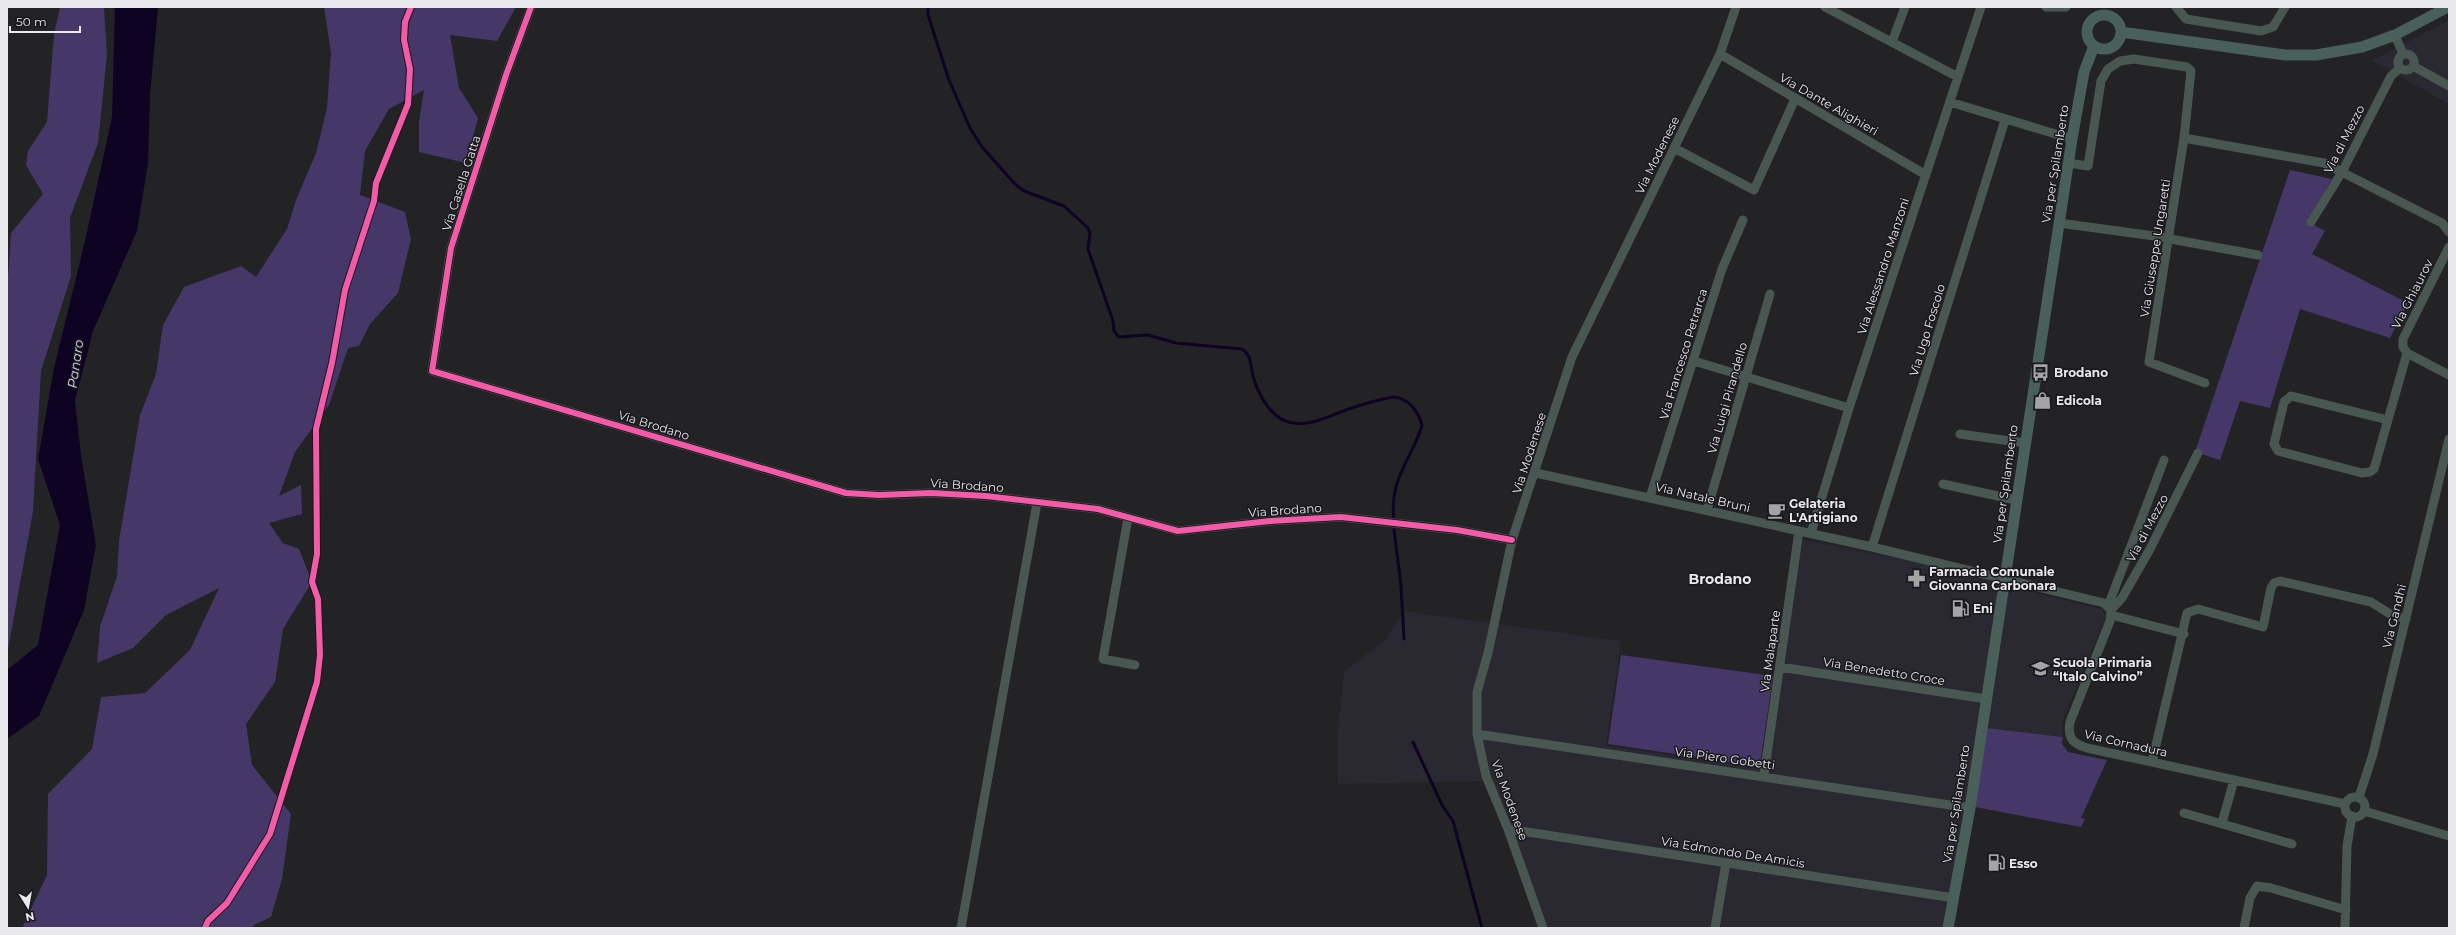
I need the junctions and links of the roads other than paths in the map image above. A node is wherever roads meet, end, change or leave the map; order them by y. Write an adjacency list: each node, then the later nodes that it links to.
1 (531, 7): 41 (street, Via Casella Gatta)
2 (1736, 7): 16 (street, Via Modenese)
3 (1825, 7): 14 (street)
4 (1905, 7): 14 (street)
5 (1981, 7): 20 (street, Via Alessandro Manzoni)
6 (2046, 7): 9 (street)
7 (2176, 7): 8 (street)
8 (2285, 7)
9 (2063, 8)
10 (2443, 8): 13 (main road)
11 (2098, 11): 12 (main road); 15 (main road)
12 (2121, 32): 13 (main road); 15 (main road)
13 (2395, 35): 17 (street)
14 (1892, 42): 20 (street)
15 (2094, 46): 26 (main road, Via per Spilamberto)
16 (1720, 54): 22 (street, Via Dante Alighieri); 27 (street, Via Modenese)
17 (2403, 54): 18 (street); 19 (street)
18 (2413, 66): 19 (street); 21 (street)
19 (2400, 68): 29 (street, Via di Mezzo)
20 (1958, 76): 23 (street, Via Alessandro Manzoni)
21 (2449, 86)
22 (1795, 99): 27 (street); 30 (street, Via Dante Alighieri)
23 (1950, 102): 24 (street); 30 (street, Via Alessandro Manzoni)
24 (2005, 120): 26 (street); 62 (street, Via Ugo Foscolo)
25 (2184, 138): 28 (street, Via Giuseppe Ungaretti); 29 (street); 35 (street, Via Giuseppe Ungaretti)
26 (2072, 139): 28 (main road, Via per Spilamberto)
27 (1674, 148): 52 (street, Via Modenese)
28 (2068, 163): 32 (main road, Via per Spilamberto)
29 (2342, 172): 33 (street, Via di Mezzo); 34 (street)
30 (1926, 174): 45 (street, Via Alessandro Manzoni)
31 (1742, 220): 40 (street, Via Francesco Petrarca)
32 (2059, 222): 35 (street); 49 (main road, Via per Spilamberto)
33 (2311, 222)
34 (2449, 232)
35 (2169, 238): 37 (street); 44 (street, Via Giuseppe Ungaretti)
36 (2449, 247): 39 (street, Via Ghiaurov)
37 (2258, 255)
38 (1770, 294): 43 (street, Via Luigi Pirandello)
39 (2407, 353): 42 (street); 46 (street)
40 (1694, 361): 43 (street); 54 (street, Via Francesco Petrarca)
41 (432, 371): 56 (street, Via Brodano)
42 (2449, 375)
43 (1747, 377): 45 (street); 57 (street, Via Luigi Pirandello)
44 (2205, 383)
45 (1849, 408): 60 (street, Via Alessandro Manzoni)
46 (2388, 420): 46 (street)
47 (1960, 434): 49 (street)
48 (2449, 439): 65 (street, Via Gandhi)
49 (2025, 443): 55 (main road, Via per Spilamberto)
50 (2198, 453): 64 (street, Via di Mezzo)
51 (2164, 460): 64 (street)
52 (1536, 473): 54 (street, Via Natale Bruni); 61 (street, Via Modenese)
53 (1943, 484): 55 (street)
54 (1650, 497): 57 (street, Via Natale Bruni)
55 (2016, 500): 63 (main road, Via per Spilamberto)
56 (1037, 503): 58 (street, Via Brodano); 87 (street)
57 (1707, 510): 59 (street, Via Natale Bruni)
58 (1128, 518): 61 (street, Via Brodano); 67 (street)
59 (1799, 531): 60 (street, Via Natale Bruni); 68 (street, Via Malaparte)
60 (1811, 533): 62 (street, Via Natale Bruni)
61 (1512, 540): 70 (street, Via Modenese)
62 (1872, 547): 63 (street, Via Natale Bruni)
63 (2004, 578): 64 (street); 69 (main road, Via per Spilamberto)
64 (2110, 610): 66 (street); 71 (street, Via Cornadura)
65 (2406, 619): 66 (street); 74 (street, Via Gandhi)
66 (2184, 634): 71 (street)
67 (1135, 665)
68 (1780, 667): 69 (street, Via Benedetto Croce); 72 (street, Via Malaparte)
69 (1986, 700): 76 (main road, Via per Spilamberto)
70 (1477, 734): 72 (street, Via Piero Gobetti); 81 (street, Via Modenese)
71 (2152, 762): 73 (street, Via Cornadura)
72 (1764, 775): 76 (street, Via Piero Gobetti)
73 (2234, 780): 75 (street, Via Cornadura); 80 (street)
74 (2359, 797): 75 (street); 77 (street)
75 (2345, 804): 79 (street)
76 (1970, 808): 85 (main road, Via per Spilamberto)
77 (2364, 811): 79 (street); 82 (street)
78 (2184, 813): 80 (street)
79 (2352, 816): 86 (street)
80 (2222, 823): 83 (street)
81 (1508, 829): 84 (street, Via Edmondo De Amicis); 88 (street, Via Modenese)
82 (2449, 836)
83 (2292, 844)
84 (1726, 863): 85 (street, Via Edmondo De Amicis); 89 (street)
85 (1954, 898): 90 (main road, Via per Spilamberto)
86 (2346, 910): 91 (street); 92 (street)
87 (961, 928)
88 (1543, 928)
89 (1715, 928)
90 (1948, 928)
91 (2244, 928)
92 (2345, 928)

